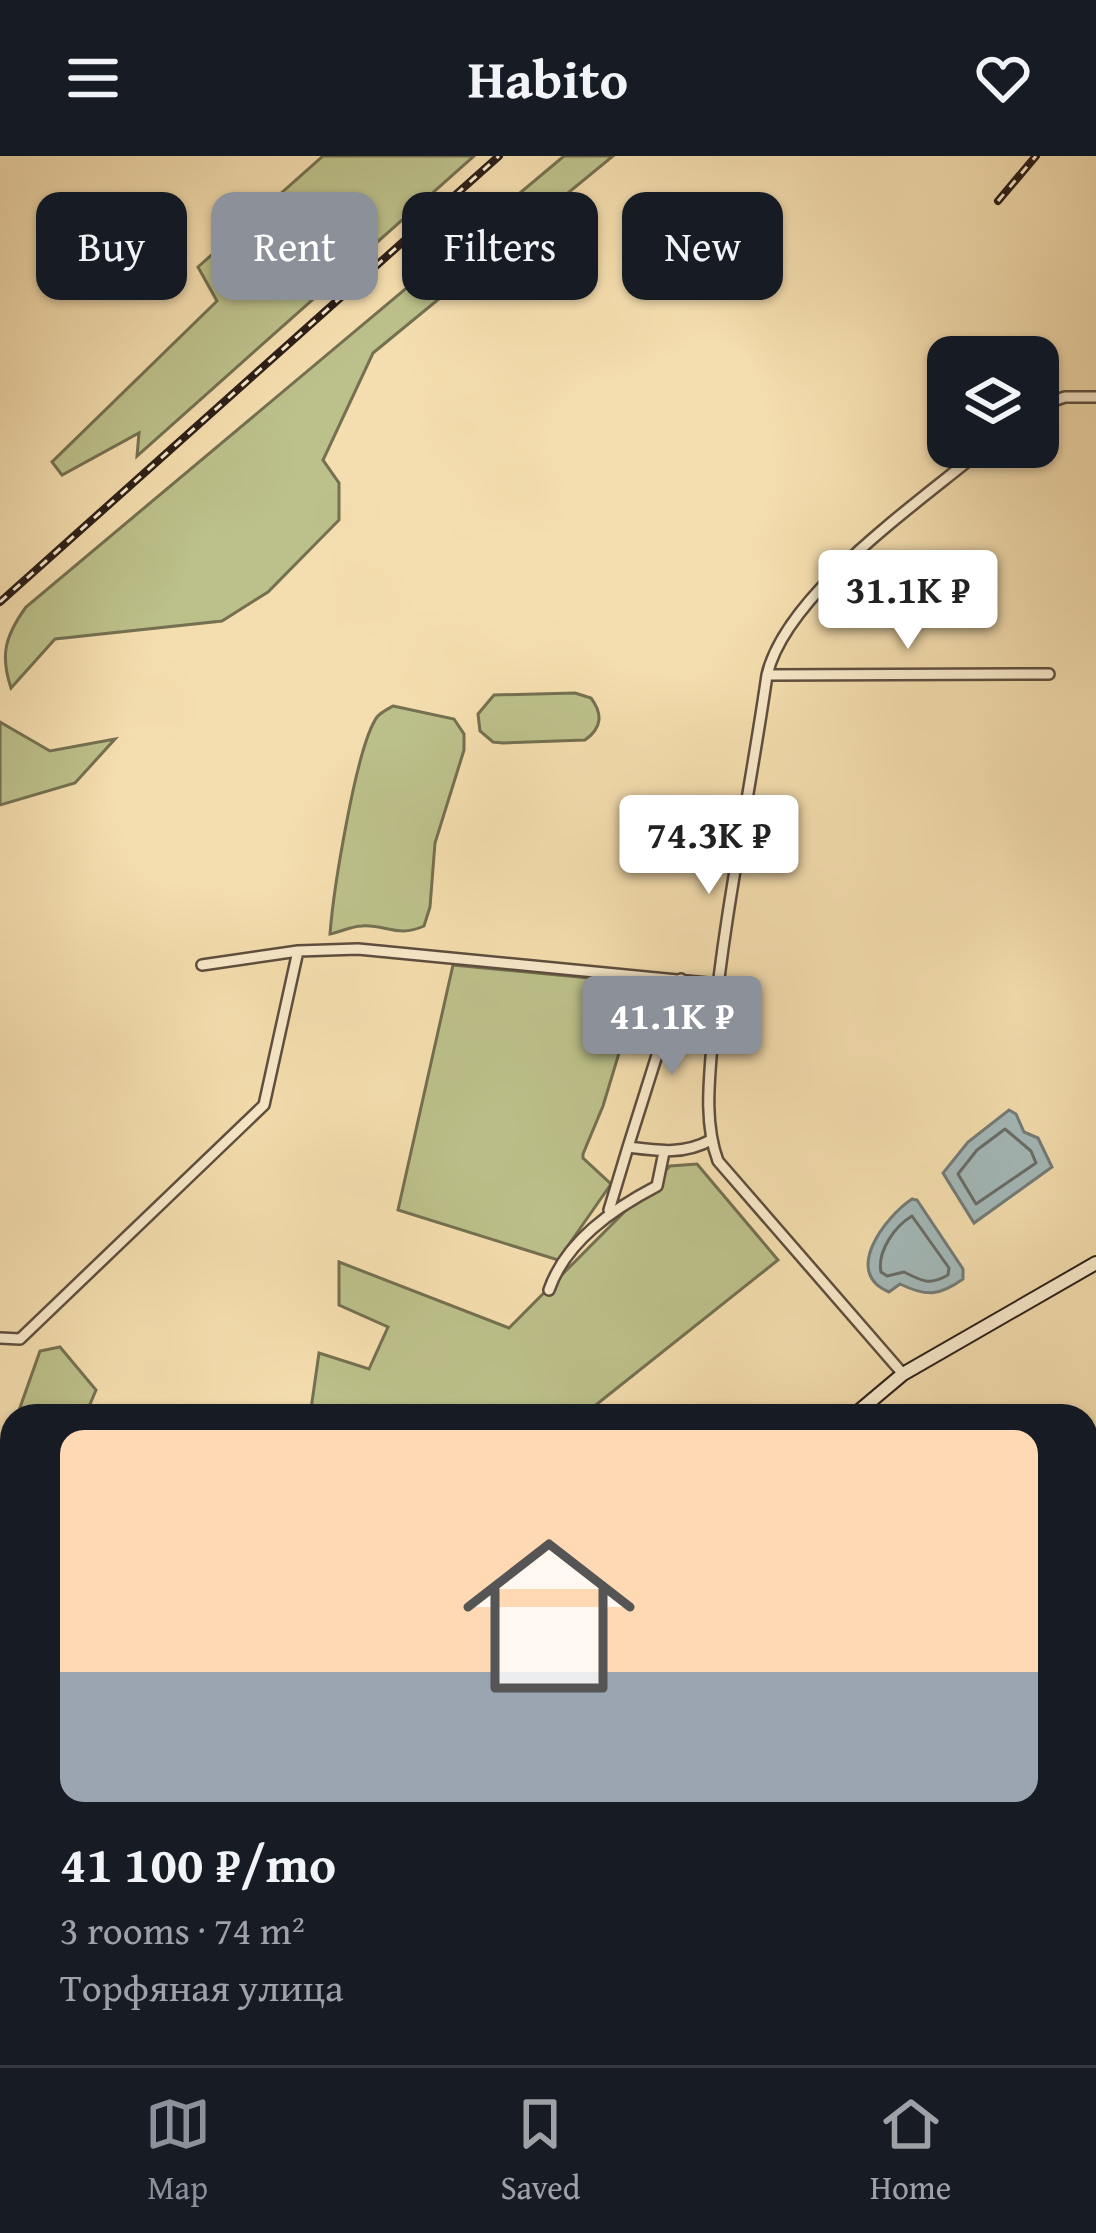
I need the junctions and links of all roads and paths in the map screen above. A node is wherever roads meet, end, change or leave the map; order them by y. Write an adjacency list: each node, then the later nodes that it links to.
1 (1096, 397): 2 (street)
2 (1059, 399)
3 (961, 468): 5 (street)
4 (1049, 674): 5 (street)
5 (767, 675): 9 (street)
6 (298, 951): 7 (street); 8 (street); 16 (street)
7 (202, 965)
8 (681, 979): 9 (street); 11 (street)
9 (718, 983): 10 (street)
10 (710, 1141): 12 (street); 17 (street)
11 (628, 1147): 12 (street); 13 (street)
12 (664, 1152): 13 (street)
13 (608, 1212): 15 (street)
14 (1096, 1263): 17 (main road)
15 (549, 1290)
16 (0, 1338)
17 (903, 1374): 18 (main road)
18 (867, 1404)

